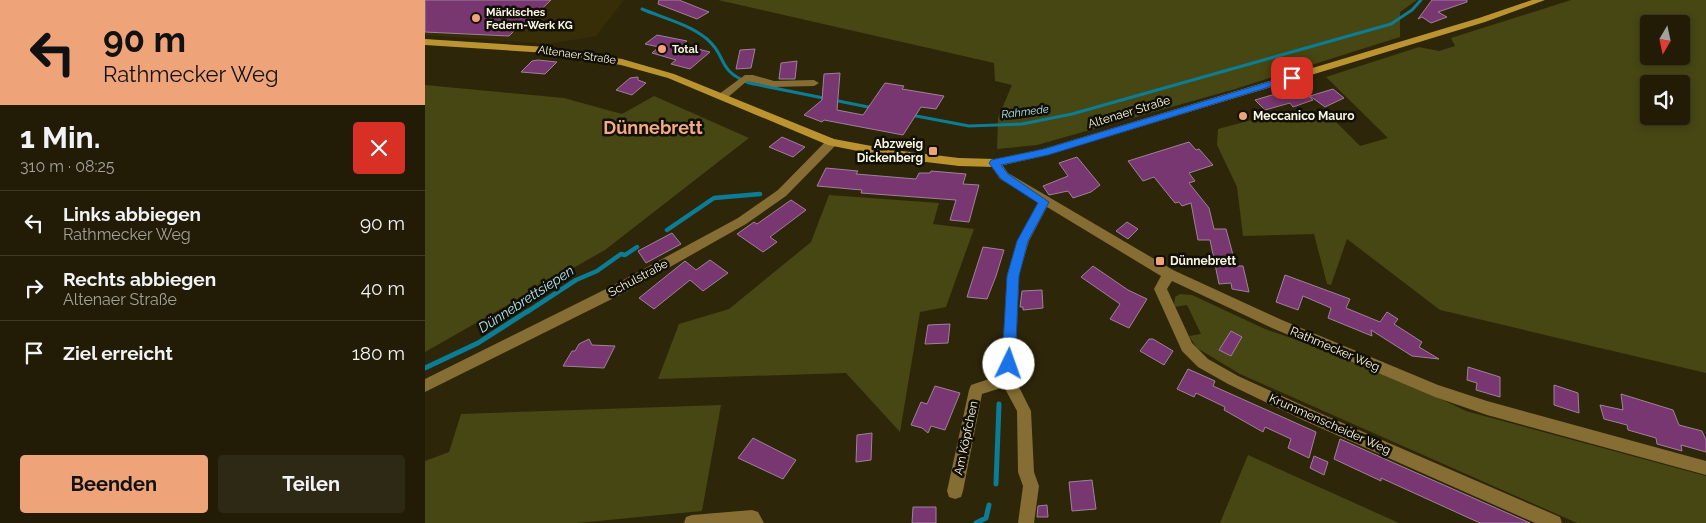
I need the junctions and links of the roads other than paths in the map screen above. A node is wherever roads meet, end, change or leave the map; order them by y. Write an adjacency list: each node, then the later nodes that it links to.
1 (1541, 0): 6 (main road, Altenaer Straße)
2 (425, 42): 4 (main road, Altenaer Straße)
3 (814, 82): 4 (street)
4 (723, 96): 5 (main road, Altenaer Straße)
5 (832, 142): 6 (main road, Altenaer Straße); 10 (street, Schulstraße)
6 (995, 163): 7 (street, Rathmecker Weg)
7 (1044, 202): 8 (street, Rathmecker Weg); 9 (street)
8 (1169, 274): 11 (street, Rathmecker Weg); 16 (street, Krummenscheider Weg)
9 (1008, 379): 12 (street, Am Köpfchen); 15 (street)
10 (425, 386)
11 (1706, 468)
12 (955, 491)
13 (691, 523): 14 (street)
14 (756, 523)
15 (1026, 523)
16 (1554, 523)

